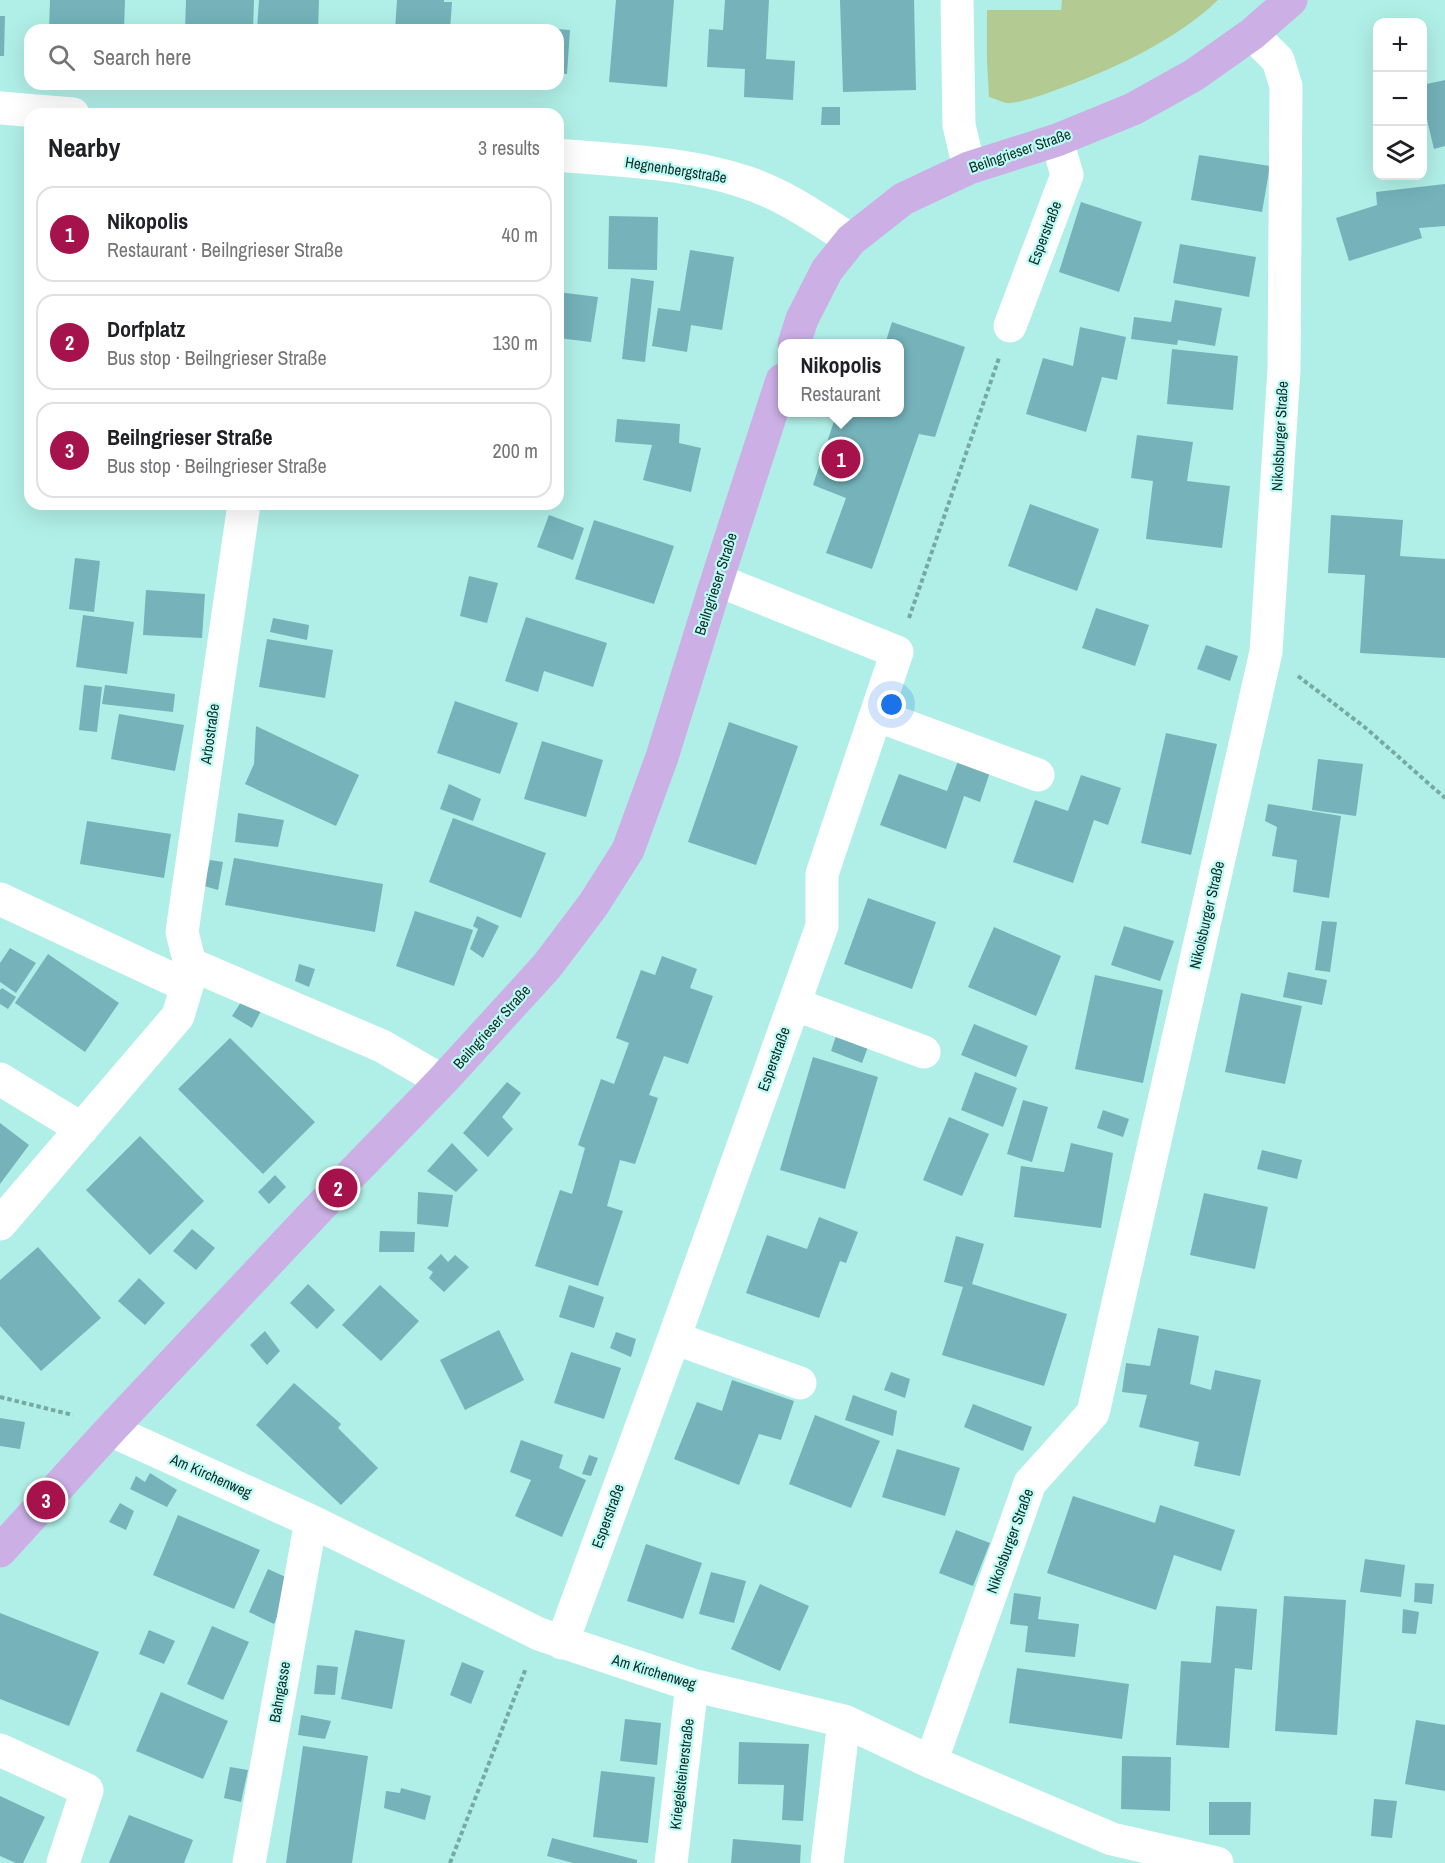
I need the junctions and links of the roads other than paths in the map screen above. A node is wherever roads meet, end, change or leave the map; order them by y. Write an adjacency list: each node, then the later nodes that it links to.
1 (957, 0): 8 (street)
2 (1291, 0): 3 (main road, Beilngrieser Straße)
3 (1252, 34): 6 (main road, Beilngrieser Straße); 34 (street, Nikolsburger Straße)
4 (0, 108): 5 (street)
5 (24, 110)
6 (1058, 140): 8 (main road, Beilngrieser Straße); 10 (street, Esperstraße)
7 (564, 156): 9 (street, Hegnenbergstraße)
8 (969, 168): 9 (main road, Beilngrieser Straße)
9 (851, 240): 11 (main road, Beilngrieser Straße)
10 (1010, 326)
11 (796, 339)
12 (778, 395): 14 (main road, Beilngrieser Straße)
13 (243, 510): 18 (street, Arbostraße)
14 (717, 580): 15 (street, Esperstraße); 22 (main road, Beilngrieser Straße)
15 (876, 715): 16 (street); 19 (street, Esperstraße)
16 (1038, 775)
17 (0, 899): 18 (street)
18 (189, 975): 22 (street); 23 (street, Arbostraße)
19 (794, 1004): 20 (street); 25 (street, Esperstraße)
20 (924, 1052)
21 (0, 1078): 23 (street)
22 (442, 1081): 27 (main road, Beilngrieser Straße)
23 (82, 1129): 24 (street, Arbostraße)
24 (0, 1224)
25 (674, 1338): 26 (street); 30 (street, Esperstraße)
26 (800, 1383)
27 (110, 1430): 28 (street, Am Kirchenweg); 29 (main road, Beilngrieser Straße)
28 (311, 1521): 30 (street, Am Kirchenweg); 36 (street, Bahngasse)
29 (0, 1551)
30 (550, 1639): 31 (street, Am Kirchenweg)
31 (692, 1685): 32 (street, Am Kirchenweg); 37 (street, Kriegelsteinerstraße)
32 (844, 1720): 34 (street, Am Kirchenweg); 38 (street)
33 (0, 1750): 35 (street)
34 (931, 1762): 39 (street, Am Kirchenweg)
35 (63, 1863)
36 (249, 1863)
37 (671, 1863)
38 (827, 1863)
39 (1217, 1863)

